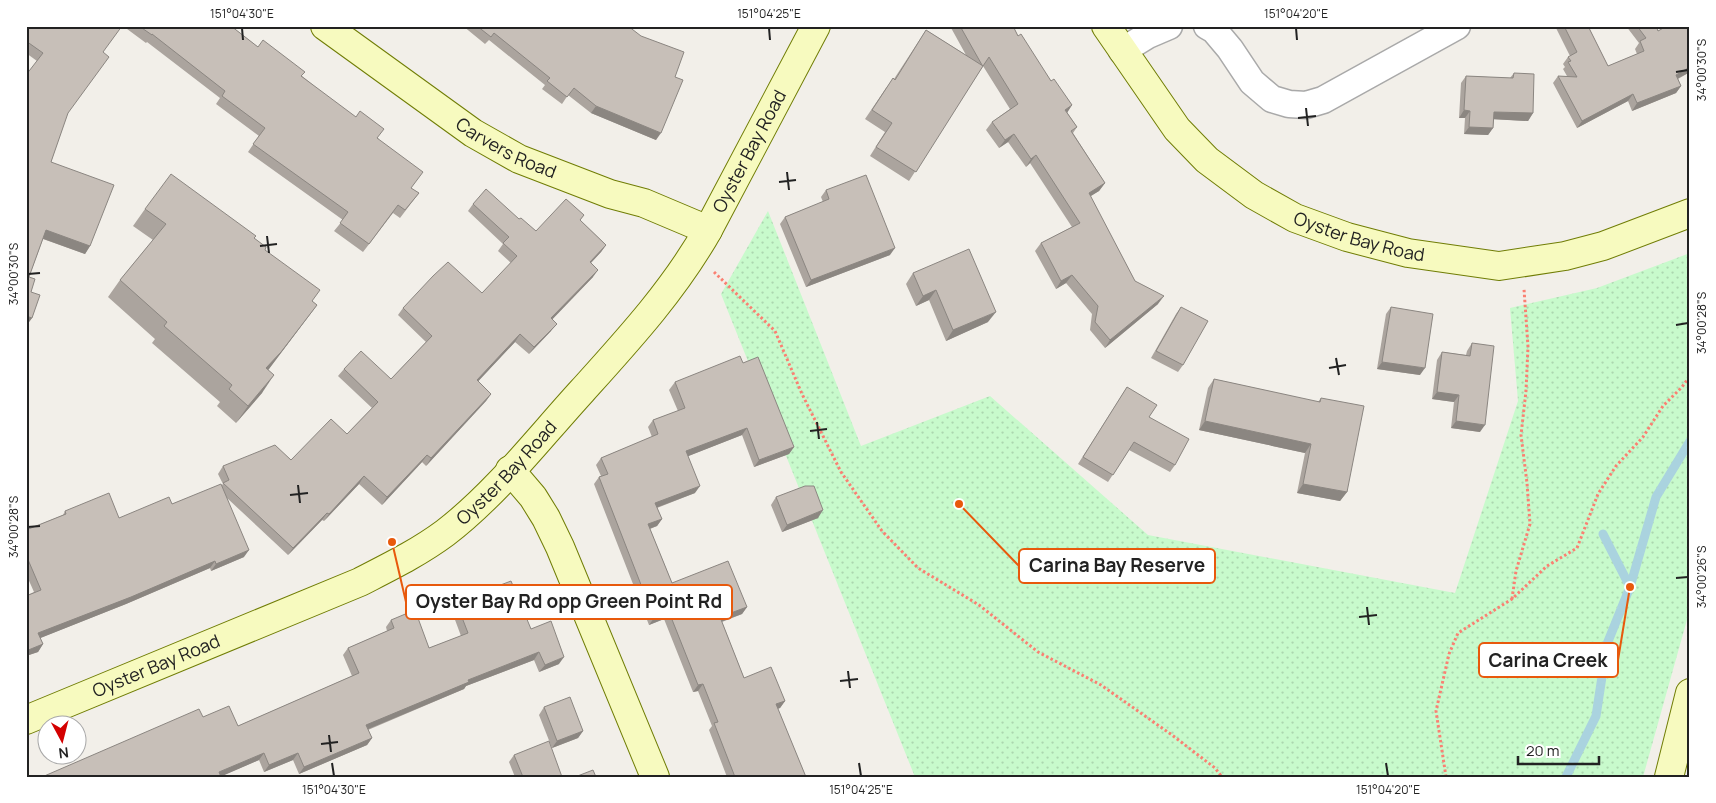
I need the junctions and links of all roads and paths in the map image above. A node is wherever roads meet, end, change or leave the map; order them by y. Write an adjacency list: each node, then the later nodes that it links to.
1 (325, 26): 9 (street, Carvers Road)
2 (1106, 26): 7 (street, Oyster Bay Road)
3 (1169, 26): 7 (street)
4 (1207, 26): 5 (street)
5 (1457, 26)
6 (808, 30): 9 (street, Oyster Bay Road)
7 (1122, 51): 11 (street, Oyster Bay Road)
8 (1690, 213): 11 (street, Oyster Bay Road)
9 (708, 230): 10 (street, Oyster Bay Road)
10 (694, 254): 13 (street, Oyster Bay Road); 18 (path)
11 (1522, 264): 14 (path)
12 (1690, 376): 14 (path)
13 (510, 470): 16 (street, Oyster Bay Road); 17 (street)
14 (1512, 599): 19 (path)
15 (1690, 693): 20 (street)
16 (26, 720)
17 (655, 777)
18 (1222, 777)
19 (1446, 777)
20 (1669, 777)

